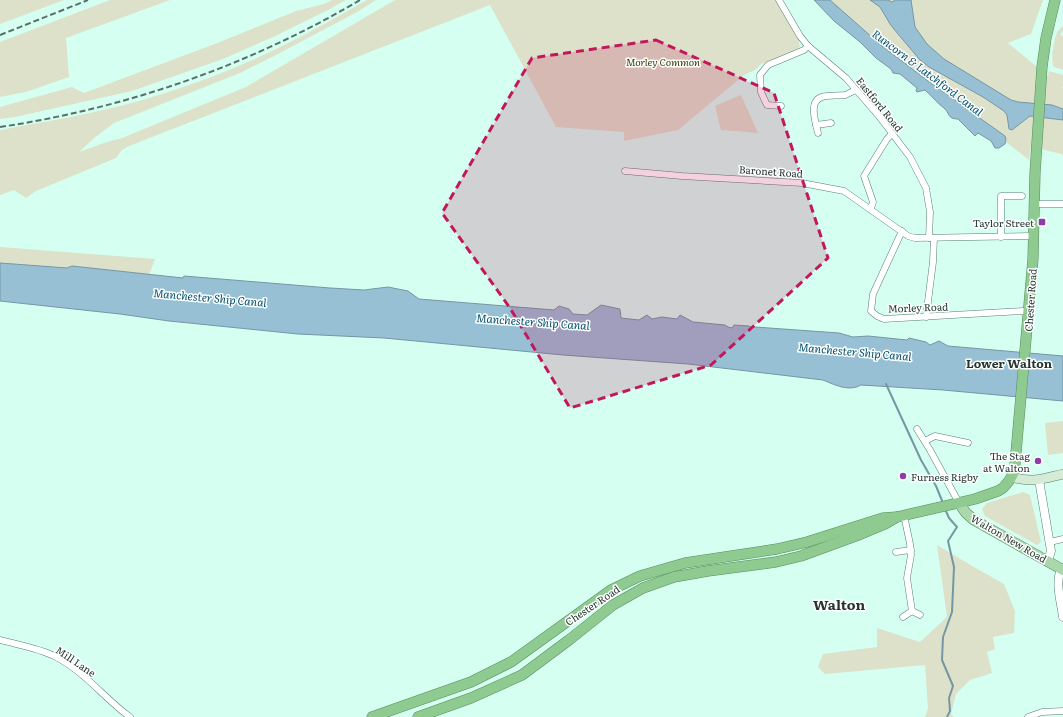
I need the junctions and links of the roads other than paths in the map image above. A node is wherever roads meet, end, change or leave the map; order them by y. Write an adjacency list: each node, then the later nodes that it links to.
1 (779, 0): 3 (street, Eastford Road)
2 (1055, 0): 12 (highway, Chester Road)
3 (808, 46): 4 (street, Eastford Road); 5 (street)
4 (856, 90): 7 (street); 9 (street, Eastford Road)
5 (781, 106)
6 (831, 123): 7 (street)
7 (816, 125): 8 (street)
8 (818, 133)
9 (892, 134): 14 (street); 18 (street, Eastford Road)
10 (626, 170): 14 (street, Baronet Road)
11 (1022, 196): 17 (street)
12 (1035, 204): 13 (street); 16 (highway, Chester Road)
13 (1063, 204)
14 (870, 208): 15 (street, Baronet Road)
15 (902, 231): 18 (street); 19 (street, Morley Road)
16 (1033, 236): 17 (street); 20 (highway, Chester Road)
17 (1001, 237): 18 (street)
18 (932, 238): 19 (street, Eastford Road)
19 (926, 317): 20 (street, Morley Road)
20 (1028, 317): 25 (highway, Chester Road)
21 (917, 430): 22 (street)
22 (925, 441): 23 (street); 27 (street)
23 (968, 443)
24 (1063, 474): 26 (main road)
25 (1011, 477): 26 (main road); 27 (highway, Chester Road)
26 (1039, 480): 30 (street)
27 (956, 503): 28 (highway, Chester Road); 33 (main road, Walton New Road)
28 (900, 516): 31 (street); 42 (highway, Chester Road); 43 (highway, Chester Road)
29 (1063, 539): 30 (street)
30 (1050, 542): 33 (street)
31 (911, 550): 32 (street); 35 (street)
32 (896, 552)
33 (1048, 561): 34 (main road, Walton New Road)
34 (1062, 569): 38 (street)
35 (912, 611): 36 (street); 37 (street)
36 (920, 615)
37 (903, 617)
38 (1063, 617)
39 (0, 640): 41 (street, Mill Lane)
40 (1063, 711): 44 (street)
41 (130, 717)
42 (372, 717)
43 (418, 717)
44 (1028, 717)

